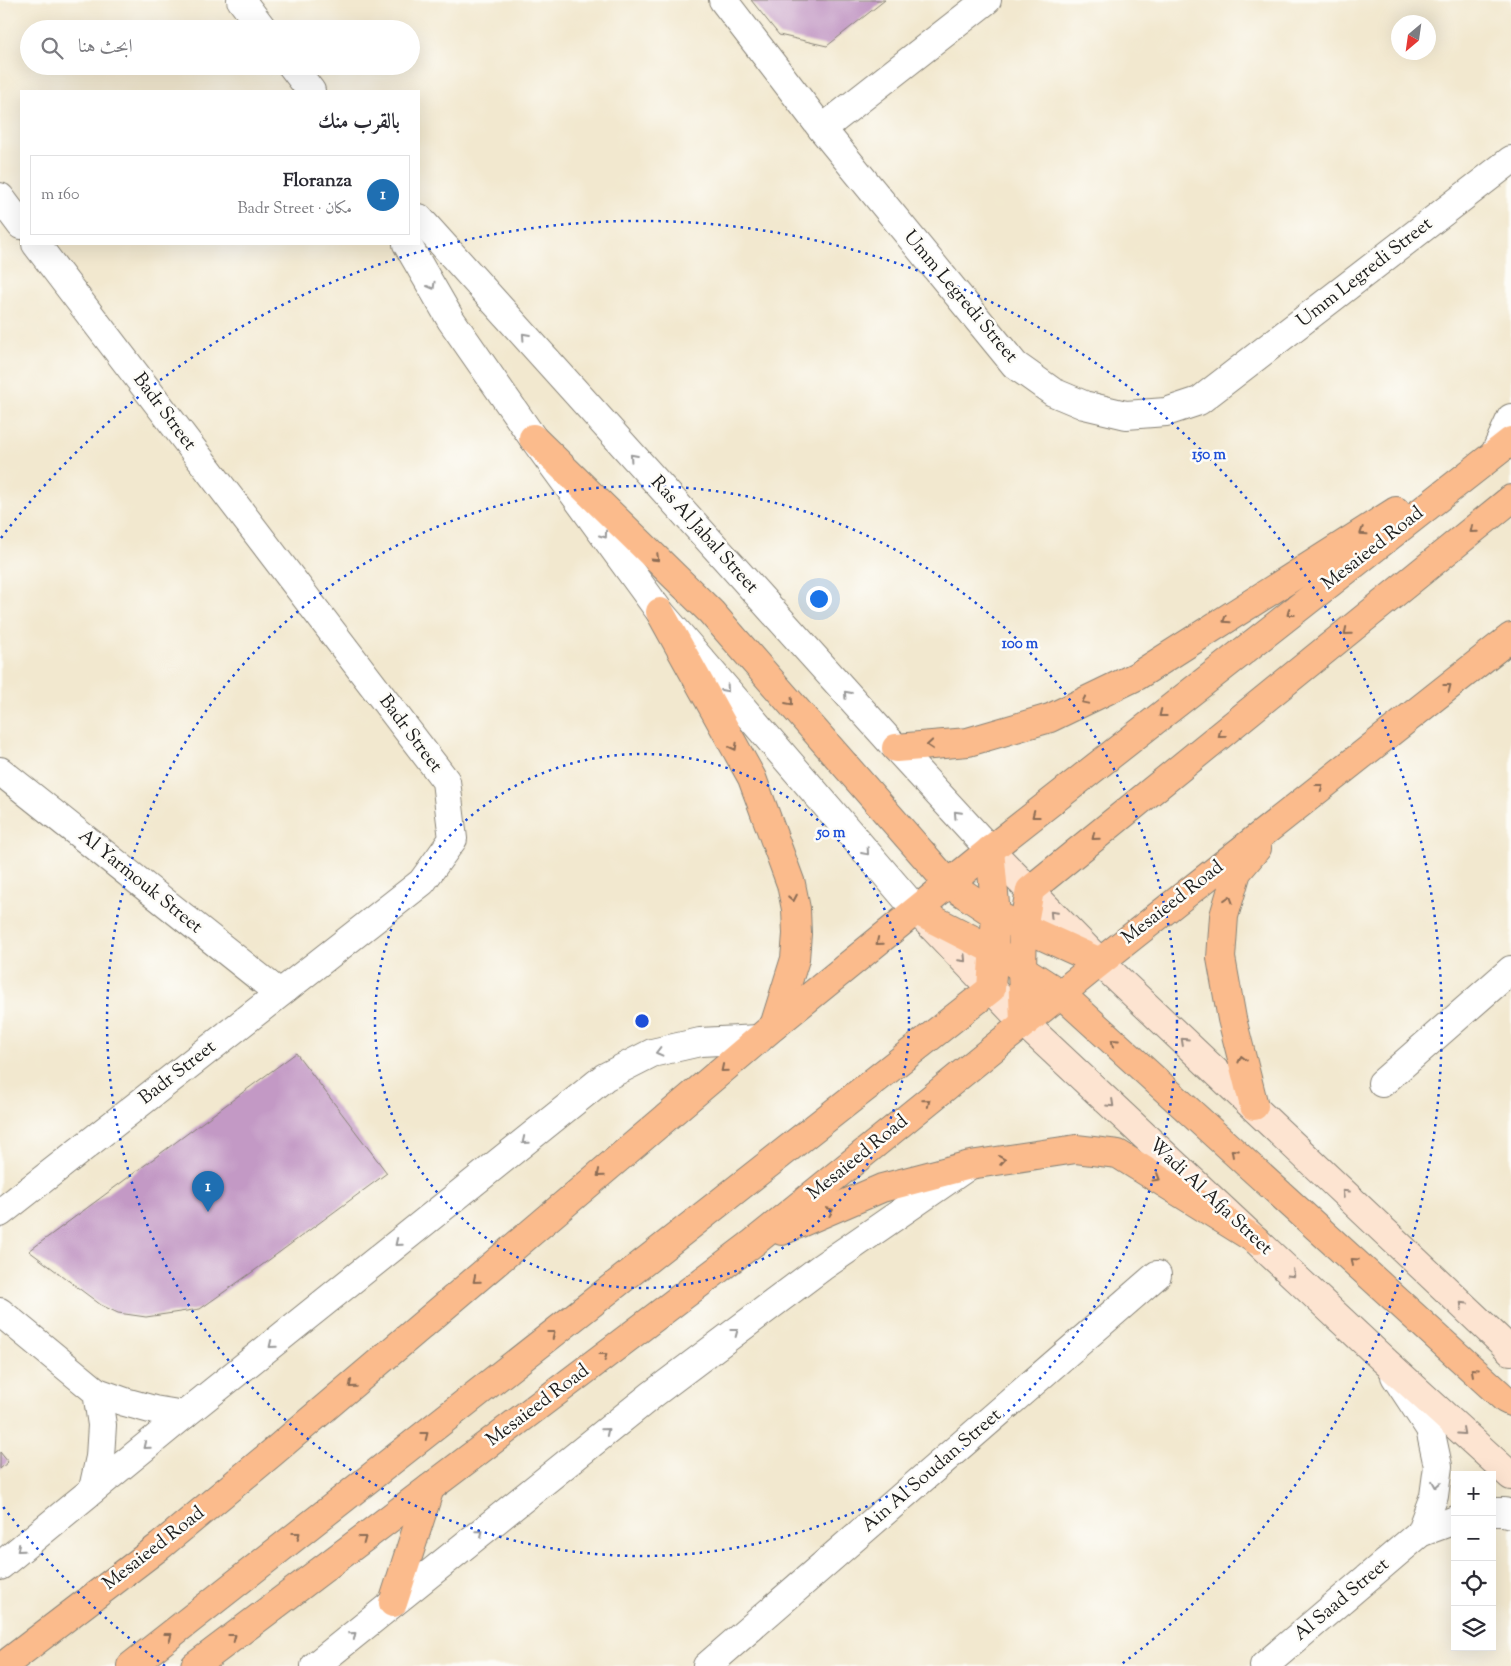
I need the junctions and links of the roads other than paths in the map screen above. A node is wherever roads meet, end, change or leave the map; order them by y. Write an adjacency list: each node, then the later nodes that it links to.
1 (241, 0): 4 (street)
2 (722, 0): 7 (street, Umm Legredi Street)
3 (987, 0): 7 (street)
4 (256, 20)
5 (299, 75): 6 (street)
6 (310, 90)
7 (822, 129): 8 (street, Umm Legredi Street)
8 (1511, 160)
9 (0, 197): 11 (street)
10 (420, 219): 21 (street, Ras Al Jabal Street, one-way to 10)
11 (20, 224)
12 (37, 245): 35 (street, Badr Street)
13 (408, 245): 15 (street, one-way to 15)
14 (1511, 418): 16 (street, Mesaieed Road)
15 (533, 438): 19 (street, one-way to 19); 25 (highway, one-way to 25)
16 (1503, 447): 17 (highway, Mesaieed Road)
17 (1467, 476): 21 (highway, one-way to 21); 24 (highway, Mesaieed Road, one-way to 24)
18 (1511, 499): 26 (highway, one-way to 26)
19 (660, 612): 27 (street, one-way to 27); 38 (highway, one-way to 38)
20 (1511, 637): 23 (highway, Mesaieed Road, one-way to 20)
21 (896, 748): 24 (street, Ras Al Jabal Street, one-way to 21)
22 (0, 771): 35 (street, Al Yarmouk Street)
23 (1281, 817): 31 (highway, Mesaieed Road); 40 (highway, one-way to 23)
24 (990, 850): 25 (highway, Mesaieed Road); 26 (main road); 28 (highway)
25 (949, 884): 27 (highway, Mesaieed Road); 28 (highway)
26 (1030, 890): 29 (highway); 31 (main road, one-way to 26)
27 (917, 911): 30 (highway); 34 (main road, Wadi Al Afja Street, one-way to 34); 38 (highway, Mesaieed Road, one-way to 38)
28 (996, 915): 29 (highway); 30 (highway)
29 (1023, 928): 31 (highway); 32 (highway)
30 (993, 950): 32 (highway); 34 (highway)
31 (1100, 962): 36 (highway, Mesaieed Road); 40 (main road, one-way to 31)
32 (1022, 968): 36 (highway); 37 (highway)
33 (1511, 970): 39 (street)
34 (991, 989): 37 (main road, Wadi Al Afja Street); 63 (highway, one-way to 34)
35 (279, 994): 42 (street, Badr Street)
36 (1061, 994): 37 (highway, Mesaieed Road); 50 (highway, one-way to 36)
37 (1024, 1023): 43 (main road, Wadi Al Afja Street, one-way to 43); 44 (highway, Mesaieed Road, one-way to 37)
38 (767, 1033): 51 (street, one-way to 51); 62 (highway, Mesaieed Road, one-way to 62)
39 (1382, 1083)
40 (1254, 1106): 47 (main road, one-way to 40)
41 (970, 1165): 43 (highway, one-way to 43); 44 (highway, one-way to 41); 60 (street, one-way to 41)
42 (0, 1213)
43 (1256, 1240): 48 (main road, Wadi Al Afja Street, one-way to 48)
44 (753, 1243): 53 (highway, Mesaieed Road, one-way to 44)
45 (1157, 1275): 66 (street, Ain Al Soudan Street)
46 (0, 1312): 49 (street)
47 (1511, 1350)
48 (1386, 1362): 52 (main road, Wadi Al Afja Street, one-way to 52); 58 (street, Al Saad Street, one-way to 58)
49 (97, 1392): 51 (street); 54 (street)
50 (1511, 1402)
51 (184, 1415): 54 (street, one-way to 54)
52 (1511, 1476)
53 (430, 1488): 60 (highway); 64 (highway, Mesaieed Road, one-way to 53)
54 (93, 1490): 59 (street, one-way to 59)
55 (1496, 1512): 56 (street)
56 (1511, 1514)
57 (1451, 1522): 58 (street, Al Saad Street)
58 (1420, 1534): 61 (street, Al Saad Street)
59 (0, 1566)
60 (393, 1603): 65 (street, one-way to 60)
61 (1267, 1665)
62 (3, 1666)
63 (131, 1666)
64 (194, 1666)
65 (316, 1666)
66 (707, 1666)

